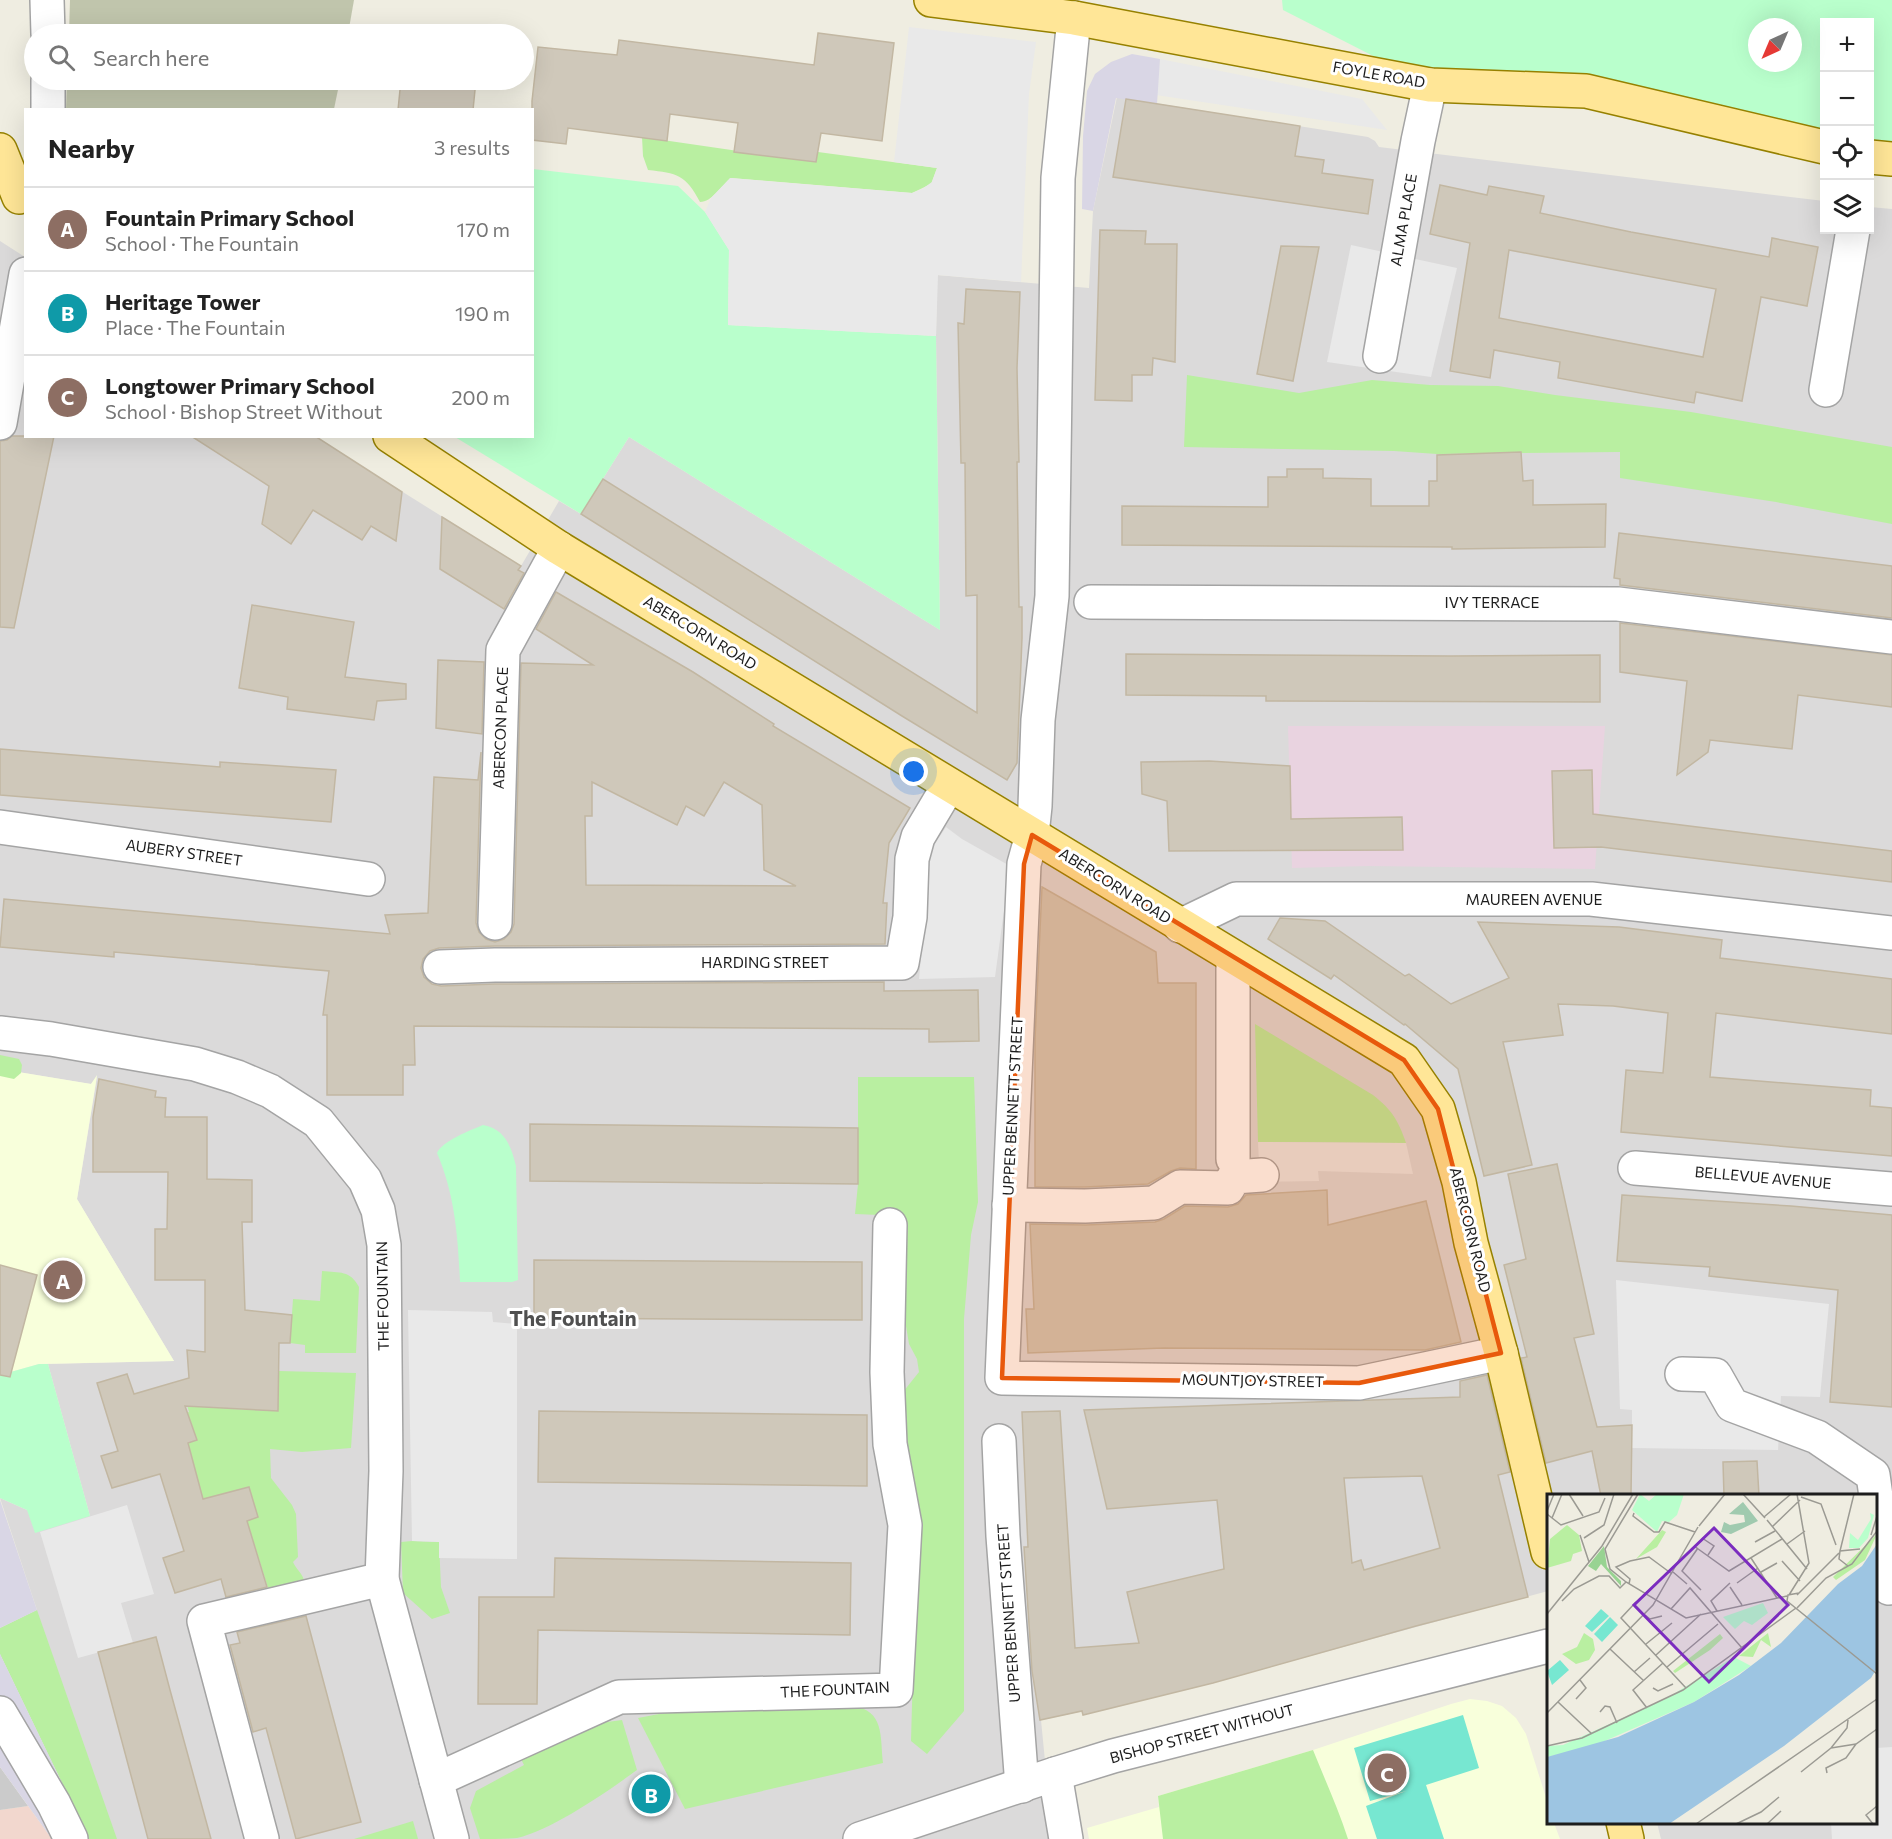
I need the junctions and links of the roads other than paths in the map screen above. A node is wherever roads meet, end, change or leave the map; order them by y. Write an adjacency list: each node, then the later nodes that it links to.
1 (47, 0): 4 (street)
2 (931, 0): 3 (main road, FOYLE ROAD)
3 (1074, 18): 5 (main road, FOYLE ROAD); 24 (street, UPPER BENNETT STREET)
4 (48, 24)
5 (1430, 85): 8 (main road, FOYLE ROAD); 15 (street, ALMA PLACE)
6 (48, 90): 7 (street)
7 (48, 108)
8 (1820, 146)
9 (0, 150): 12 (main road)
10 (1874, 157): 11 (main road)
11 (1892, 159)
12 (15, 195)
13 (1852, 234): 16 (street)
14 (24, 285): 17 (street)
15 (1380, 356)
16 (1826, 390)
17 (0, 423)
18 (393, 438): 19 (main road, ABERCORN ROAD)
19 (559, 548): 22 (main road, ABERCORN ROAD); 26 (street, ABERCON PLACE)
20 (1091, 602): 21 (street, IVY TERRACE)
21 (1892, 637)
22 (949, 785): 24 (main road, ABERCORN ROAD); 30 (street, HARDING STREET)
23 (0, 827): 25 (street, AUBERY STREET)
24 (1032, 835): 27 (main road, ABERCORN ROAD); 36 (street, UPPER BENNETT STREET)
25 (368, 879)
26 (495, 923)
27 (1180, 926): 28 (street, MAUREEN AVENUE); 29 (main road, ABERCORN ROAD)
28 (1892, 933)
29 (1233, 957): 33 (street); 38 (main road, ABERCORN ROAD)
30 (440, 967)
31 (0, 1033): 45 (street, THE FOUNTAIN)
32 (1635, 1168): 35 (street, BELLEVUE AVENUE)
33 (1231, 1174): 34 (street); 36 (street)
34 (1262, 1175)
35 (1892, 1189)
36 (1009, 1205): 40 (street, UPPER BENNETT STREET)
37 (890, 1225): 50 (street, THE FOUNTAIN)
38 (1501, 1353): 40 (street, MOUNTJOY STREET); 44 (main road, ABERCORN ROAD)
39 (1682, 1374): 42 (street)
40 (1002, 1378)
41 (999, 1441): 51 (street, UPPER BENNETT STREET)
42 (1875, 1494)
43 (1877, 1510): 46 (street)
44 (1547, 1548)
45 (382, 1579): 50 (street, THE FOUNTAIN); 54 (street)
46 (1886, 1588)
47 (1547, 1646): 49 (street, BISHOP STREET WITHOUT)
48 (0, 1713): 53 (street)
49 (1055, 1774): 51 (street, BISHOP STREET WITHOUT); 57 (street)
50 (436, 1780): 55 (street, THE FOUNTAIN)
51 (1022, 1785): 56 (street, BISHOP STREET WITHOUT)
52 (1623, 1824): 58 (main road)
53 (71, 1839)
54 (262, 1839)
55 (452, 1839)
56 (860, 1839)
57 (1066, 1839)
58 (1627, 1839)

